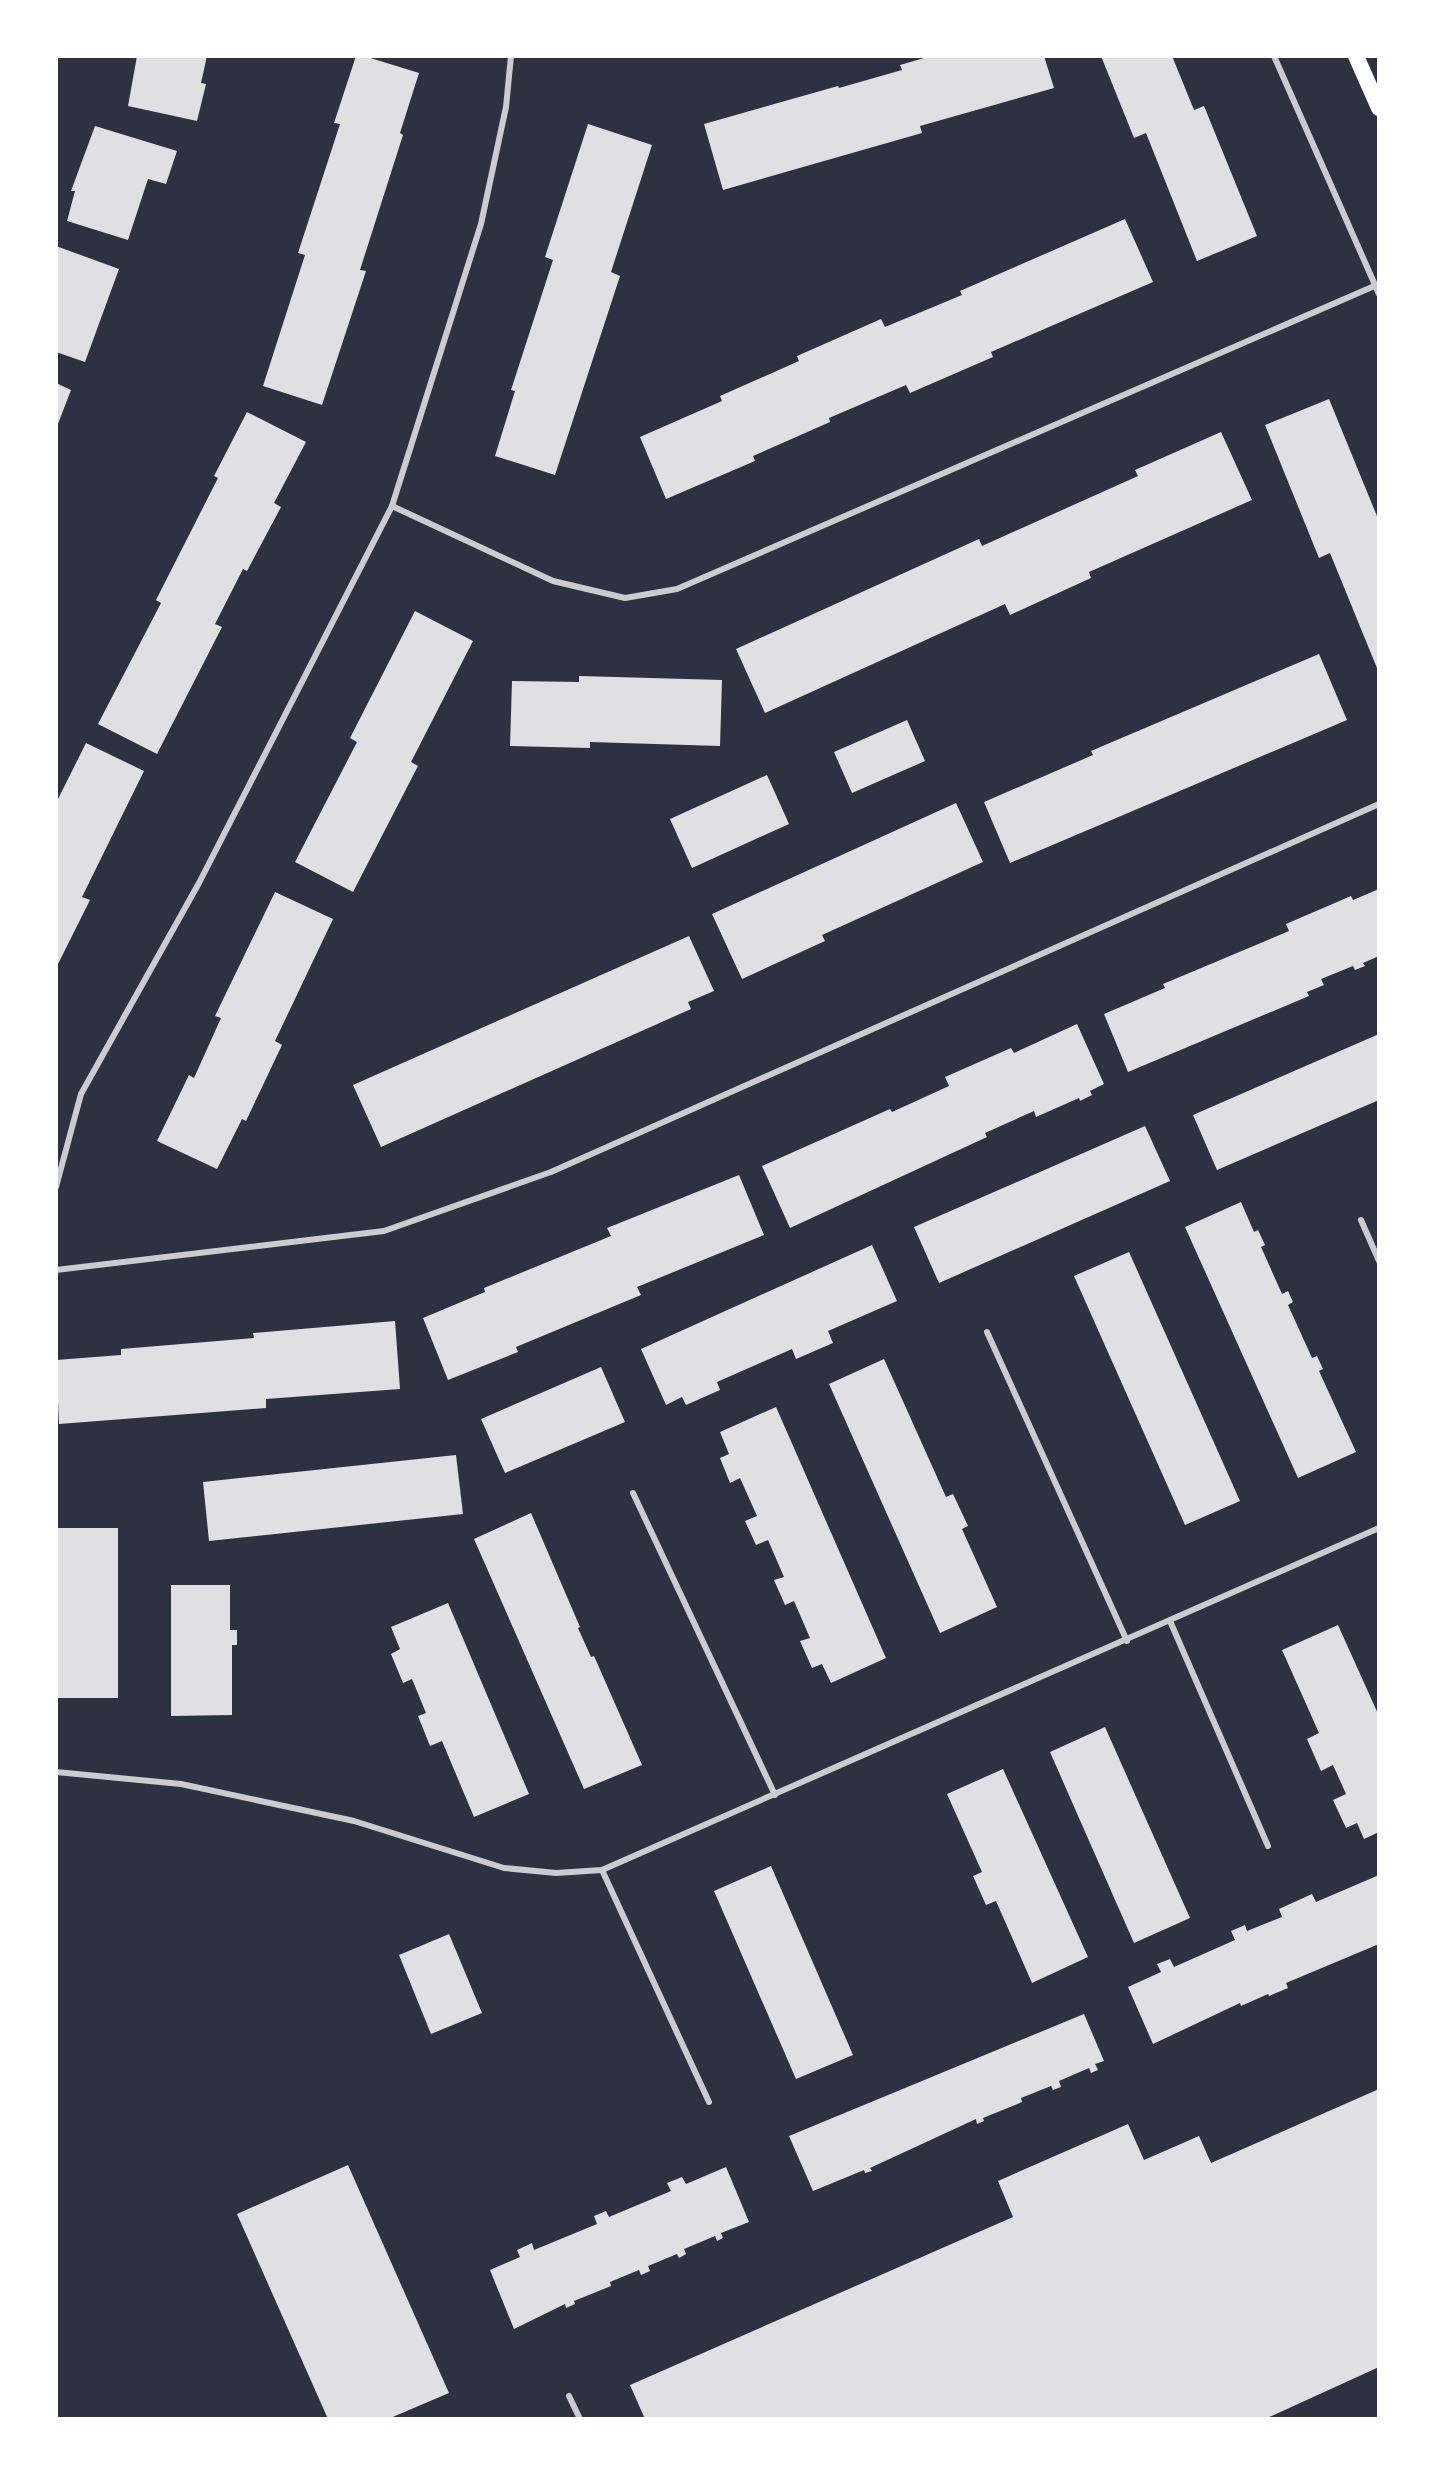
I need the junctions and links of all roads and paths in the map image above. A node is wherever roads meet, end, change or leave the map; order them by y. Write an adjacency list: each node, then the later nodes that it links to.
1 (511, 56): 7 (lane)
2 (1274, 56): 5 (lane)
3 (1356, 56): 4 (main road)
4 (1379, 108)
5 (1377, 285): 6 (lane); 7 (lane)
6 (1379, 294)
7 (392, 506): 9 (lane)
8 (1379, 804): 12 (lane)
9 (56, 1187)
10 (1361, 1220): 11 (lane)
11 (1379, 1261)
12 (56, 1270)
13 (987, 1332): 17 (lane)
14 (633, 1493): 19 (lane)
15 (1379, 1528): 16 (lane)
16 (1170, 1621): 17 (lane); 20 (lane)
17 (1127, 1641): 19 (lane)
18 (56, 1772): 21 (lane)
19 (775, 1795): 21 (lane)
20 (1268, 1846)
21 (602, 1870): 22 (lane)
22 (709, 2102)
23 (569, 2396): 24 (lane)
24 (580, 2419)

